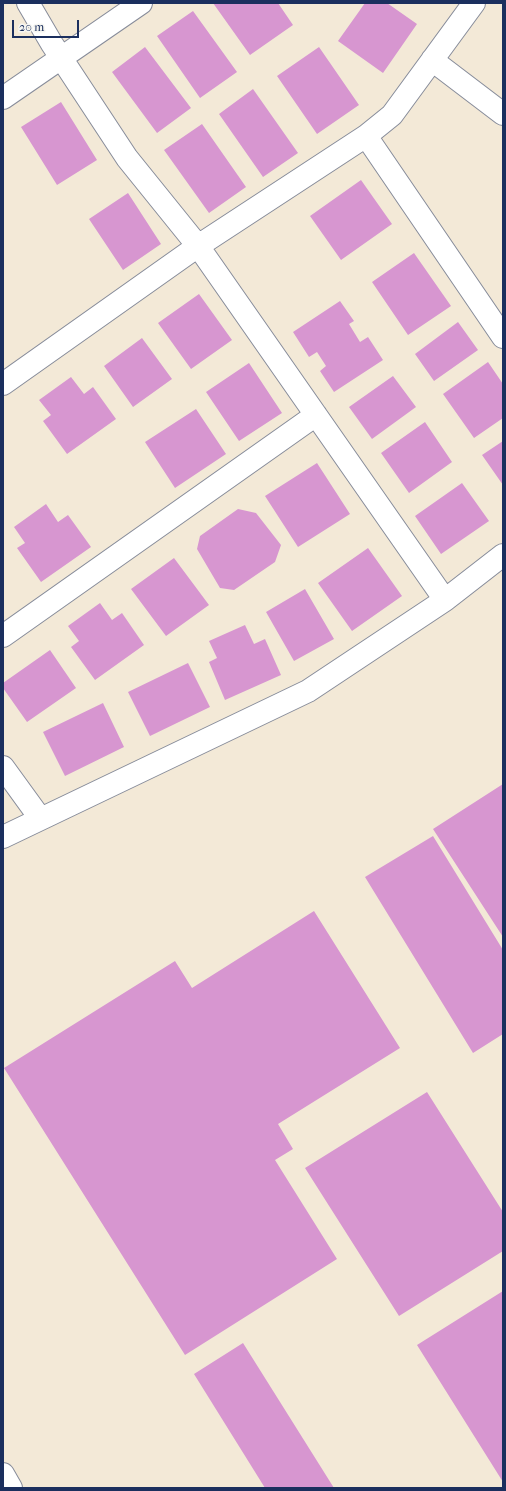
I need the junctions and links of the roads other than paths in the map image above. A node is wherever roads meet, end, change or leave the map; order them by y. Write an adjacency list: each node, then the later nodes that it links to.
1 (28, 3): 4 (street)
2 (141, 3): 4 (street)
3 (474, 3): 5 (street)
4 (61, 57): 6 (street); 9 (street)
5 (432, 60): 7 (street); 8 (street)
6 (3, 98)
7 (503, 114)
8 (366, 136): 9 (street); 10 (street)
9 (198, 246): 11 (street); 12 (street)
10 (503, 337)
11 (3, 384)
12 (316, 415): 14 (street); 15 (street)
13 (503, 555): 14 (street)
14 (445, 600): 17 (street)
15 (3, 636)
16 (3, 767): 17 (street)
17 (40, 818): 18 (street)
18 (3, 837)
19 (3, 1474): 20 (street)
20 (11, 1488)

